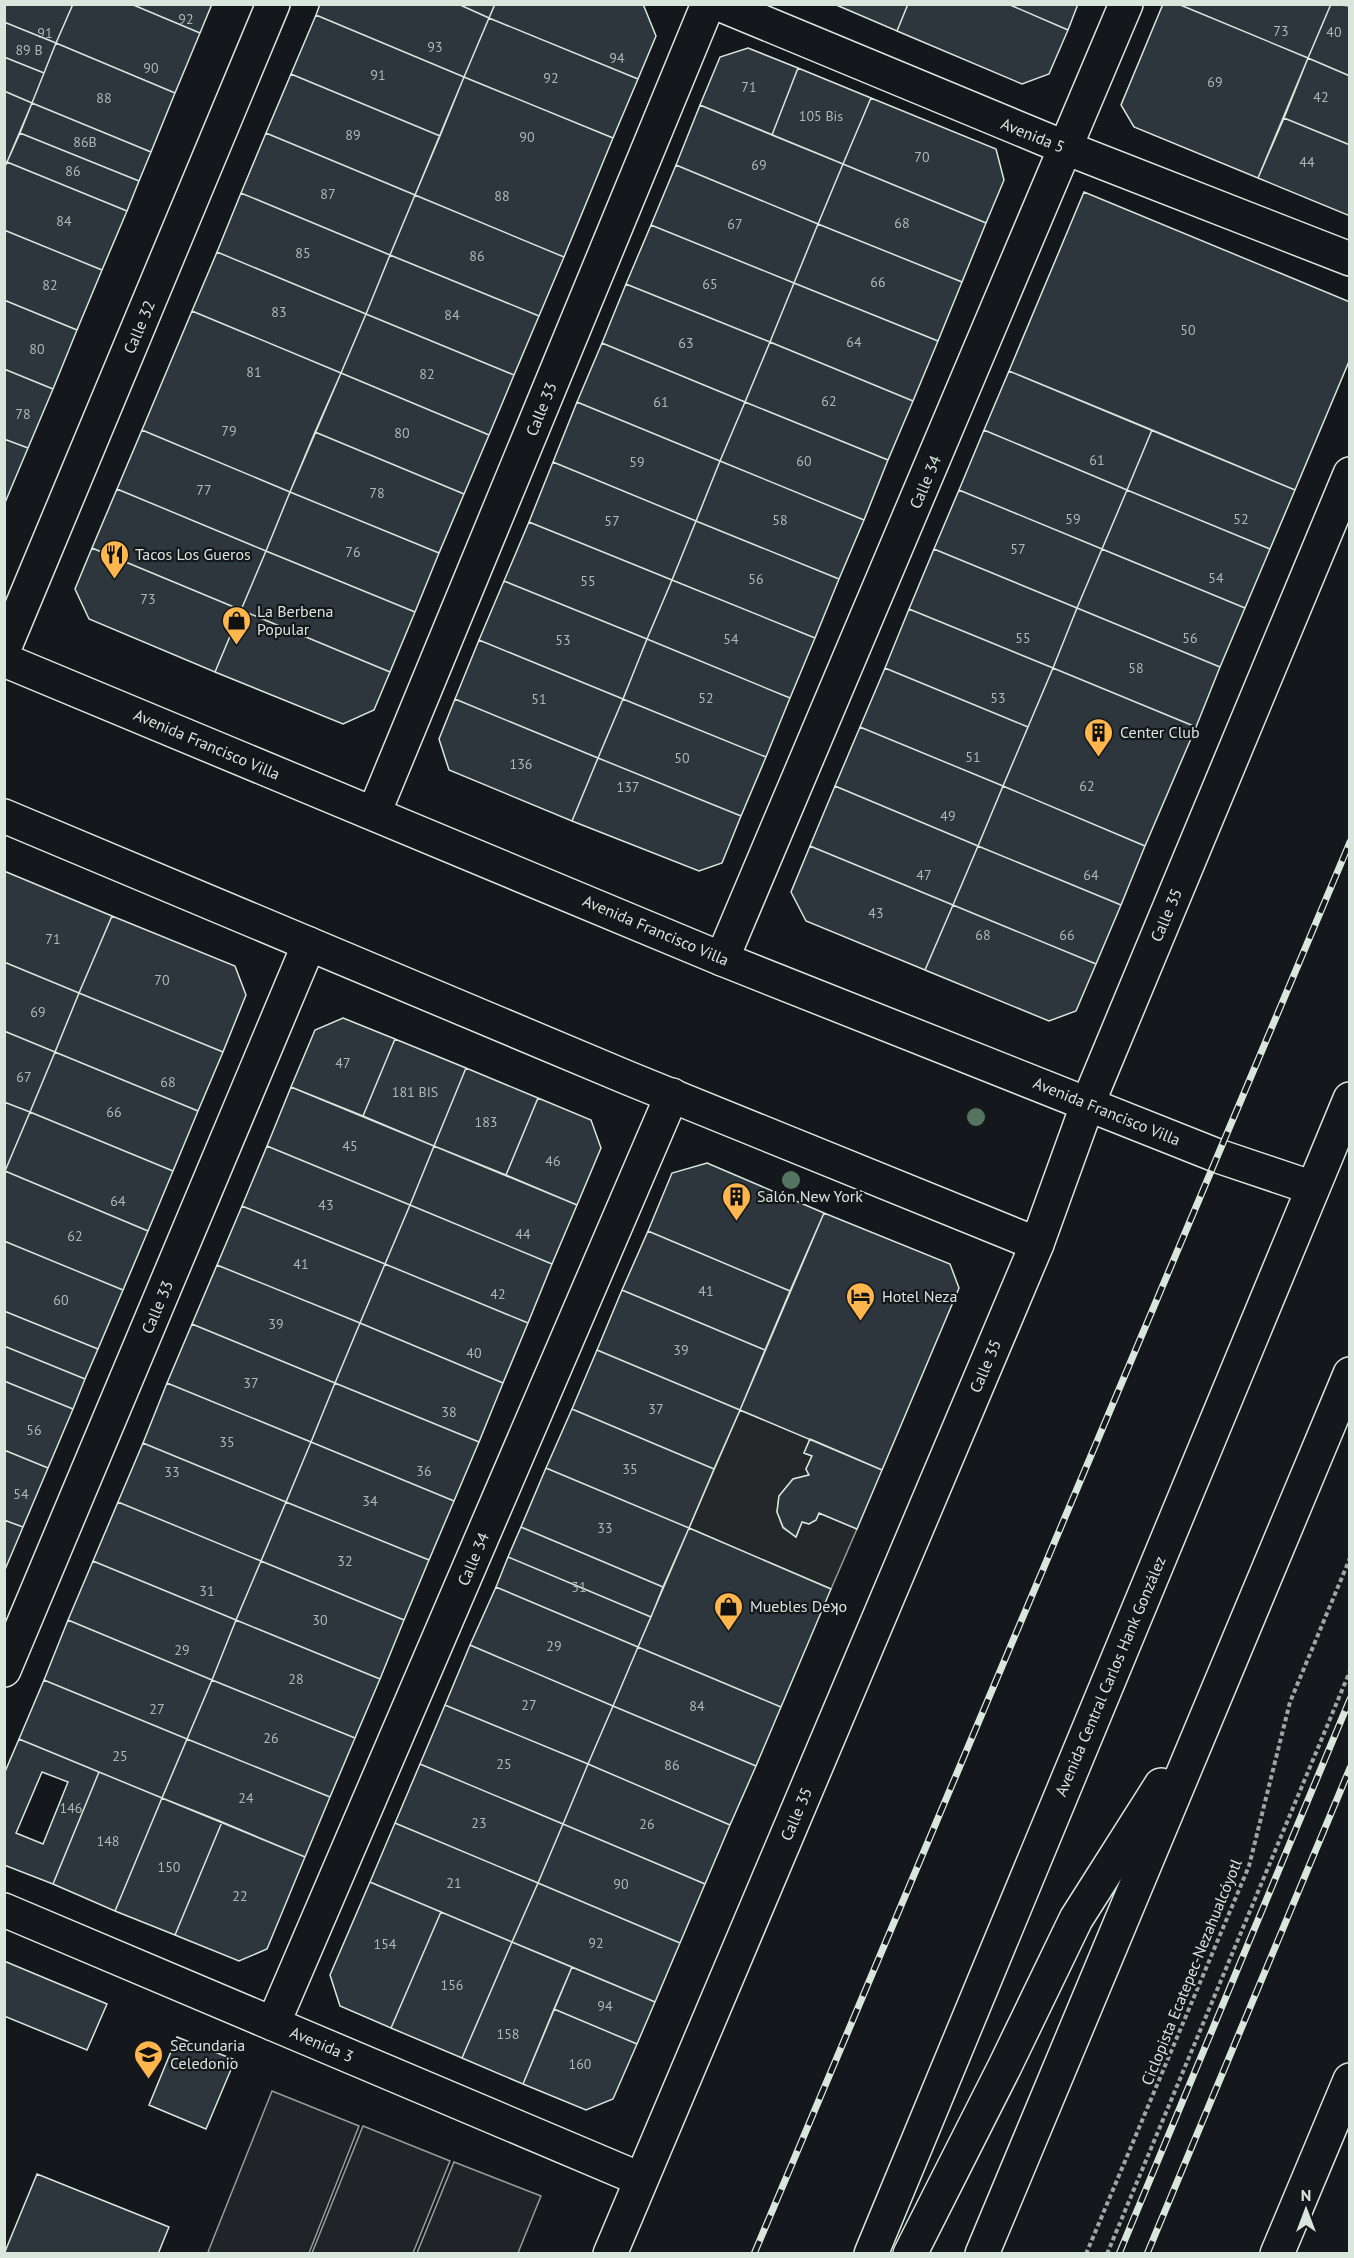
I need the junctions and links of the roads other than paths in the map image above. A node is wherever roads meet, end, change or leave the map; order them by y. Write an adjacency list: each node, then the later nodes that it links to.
1 (273, 4): 8 (main road, Calle 32)
2 (708, 4): 10 (main road, Calle 33)
3 (719, 4): 5 (main road, Avenida 5)
4 (1126, 4): 5 (main road, Calle 34)
5 (1066, 148): 6 (main road, Avenida 5); 13 (main road, Calle 34)
6 (1350, 260)
7 (1350, 474): 16 (main road, Calle 35)
8 (4, 649)
9 (4, 660): 10 (main road, Avenida Francisco Villa)
10 (374, 813): 13 (main road, Avenida Francisco Villa)
11 (4, 816): 12 (main road)
12 (309, 944): 14 (main road); 20 (main road, Calle 33)
13 (722, 958): 16 (main road, Avenida Francisco Villa)
14 (672, 1095): 18 (main road); 23 (main road, Calle 34)
15 (1350, 1099): 17 (main road, Avenida Central Carlos Hank González)
16 (1088, 1103): 17 (main road, Avenida Francisco Villa); 18 (main road, Calle 35)
17 (1313, 1188): 27 (main road, Avenida Central Carlos Hank González)
18 (1037, 1244): 25 (main road, Calle 35)
19 (1350, 1374): 21 (main road)
20 (4, 1671)
21 (1212, 1702): 28 (main road); 29 (main road)
22 (4, 1910): 23 (main road, Avenida 3)
23 (273, 2024): 25 (main road, Avenida 3)
24 (1350, 2080): 30 (main road)
25 (640, 2179): 26 (main road, Calle 35)
26 (610, 2253)
27 (871, 2253)
28 (910, 2253)
29 (982, 2253)
30 (1277, 2253)

